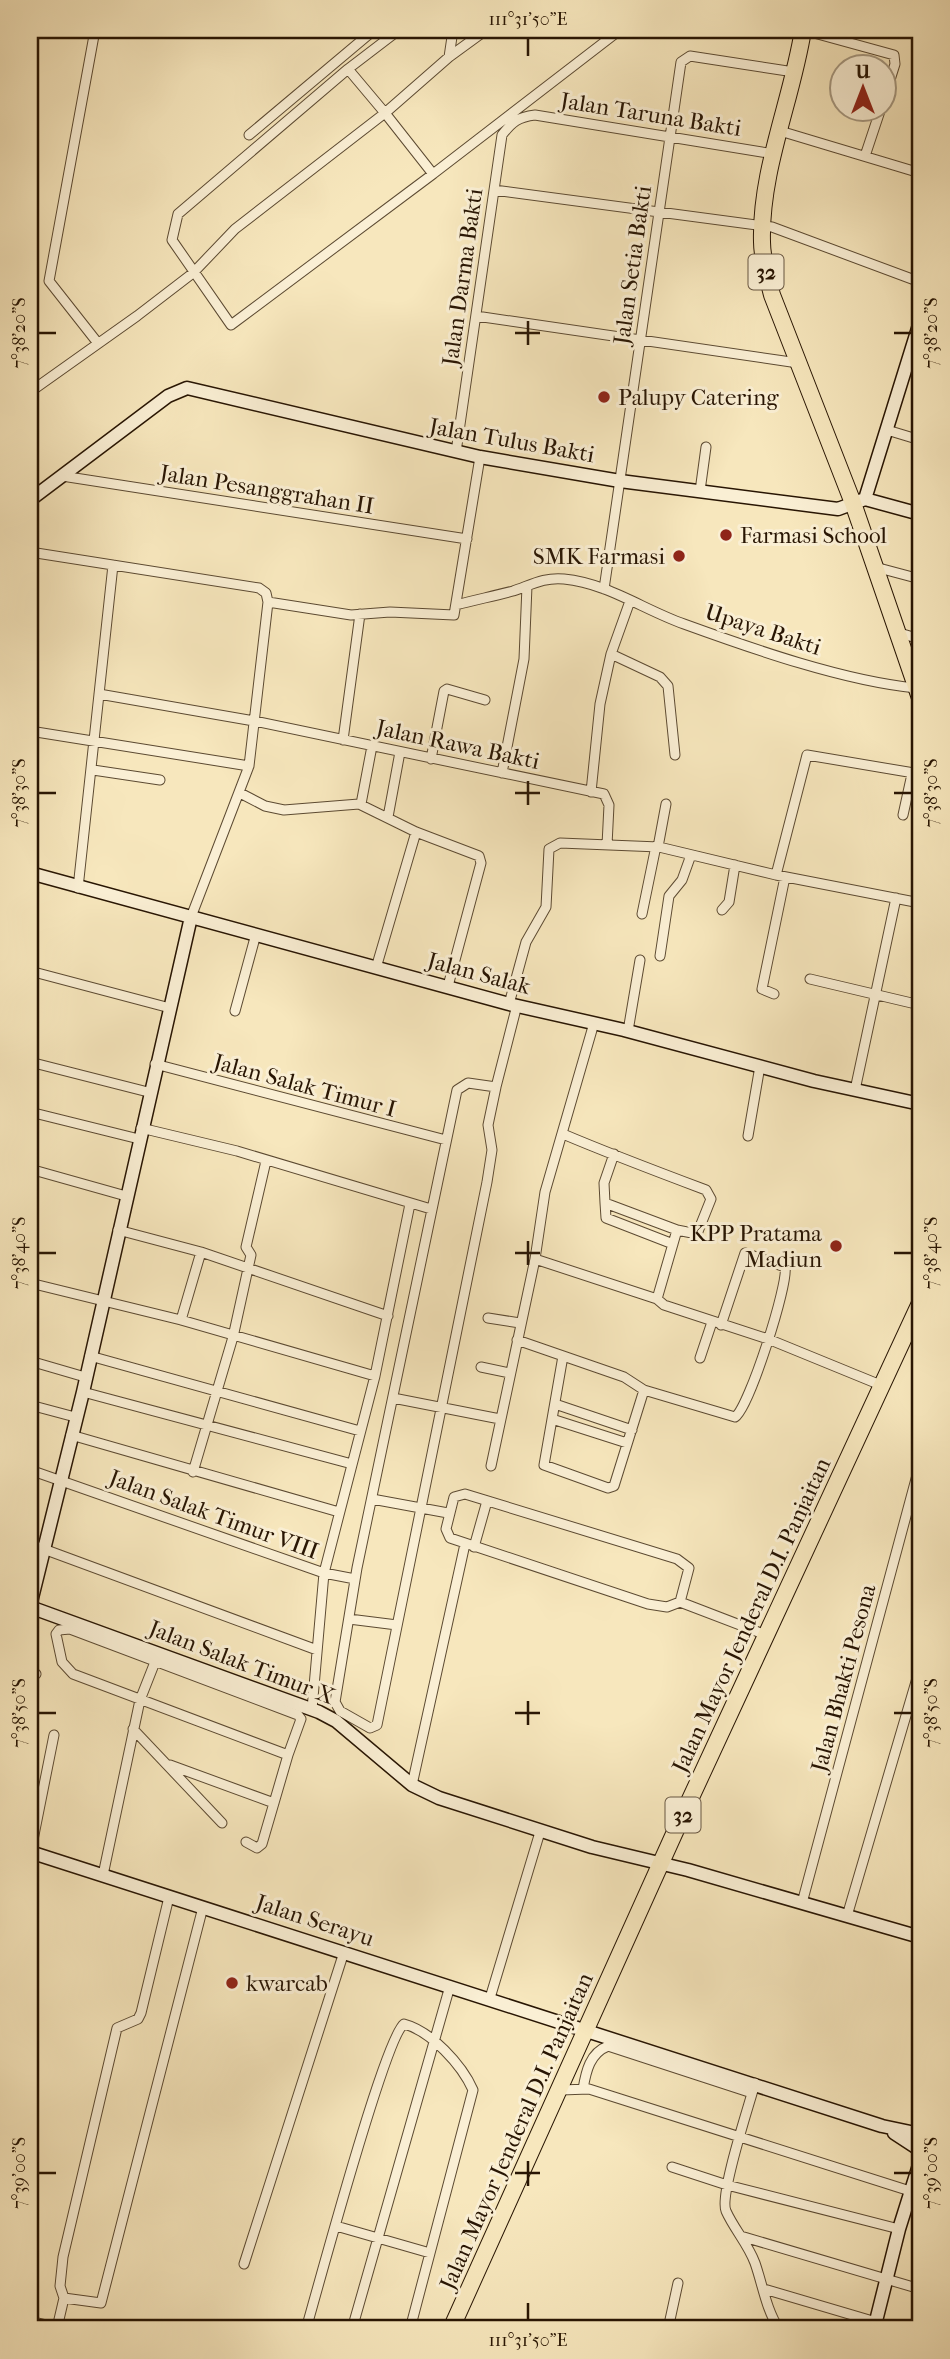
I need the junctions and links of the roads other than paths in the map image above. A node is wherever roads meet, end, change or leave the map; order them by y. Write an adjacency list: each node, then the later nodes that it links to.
1 (95, 30): 30 (street)
2 (374, 30): 16 (street)
3 (399, 30): 10 (street)
4 (453, 30): 9 (street)
5 (486, 30): 9 (street)
6 (620, 30): 21 (street)
7 (803, 30): 8 (street); 11 (highway, 32)
8 (883, 52)
9 (449, 57): 12 (street)
10 (348, 69): 12 (street); 25 (street)
11 (794, 72): 15 (highway, 32); 17 (street, Jalan Setia Bakti)
12 (386, 113): 21 (street); 25 (street)
13 (522, 116): 17 (street, Jalan Taruna Bakti); 22 (street, Jalan Darma Bakti)
14 (876, 122): 19 (street)
15 (780, 131): 18 (highway, 32); 19 (street)
16 (249, 135)
17 (669, 135): 18 (street, Jalan Taruna Bakti); 23 (street, Jalan Setia Bakti)
18 (774, 155): 24 (highway, 32)
19 (865, 156): 20 (street)
20 (920, 173)
21 (433, 174): 25 (street)
22 (494, 190): 23 (street); 27 (street, Jalan Darma Bakti)
23 (659, 214): 24 (street); 29 (street, Jalan Setia Bakti)
24 (762, 226): 26 (street); 32 (highway, 32)
25 (192, 273): 30 (street)
26 (920, 282)
27 (476, 316): 29 (street); 37 (street, Jalan Darma Bakti)
28 (920, 322): 31 (street)
29 (641, 341): 32 (street); 40 (street, Jalan Setia Bakti)
30 (97, 342): 33 (street)
31 (917, 345): 34 (street)
32 (798, 363): 43 (highway, 32)
33 (30, 391)
34 (887, 430): 35 (street); 43 (street)
35 (920, 440)
36 (706, 447): 41 (street)
37 (456, 452): 38 (street, Jalan Tulus Bakti); 39 (street, Jalan Tulus Bakti)
38 (480, 457): 40 (street, Jalan Tulus Bakti); 45 (street)
39 (62, 476): 42 (street); 45 (street, Jalan Pesanggrahan II)
40 (620, 481): 41 (street, Jalan Tulus Bakti); 51 (street, Jalan Setia Bakti)
41 (700, 491): 43 (street, Jalan Tulus Bakti)
42 (30, 500)
43 (859, 501): 44 (street); 48 (highway, 32)
44 (920, 513)
45 (467, 540): 54 (street)
46 (30, 552): 47 (street)
47 (113, 565): 53 (street); 60 (street)
48 (873, 566): 49 (street); 56 (highway, 32)
49 (920, 579)
50 (527, 586): 51 (street, Upaya Bakti); 54 (street, Upaya Bakti); 72 (street)
51 (604, 589): 52 (street, Upaya Bakti)
52 (630, 601): 58 (street); 59 (street, Upaya Bakti)
53 (268, 602): 55 (street); 62 (street)
54 (456, 605): 55 (street)
55 (360, 614): 65 (street)
56 (896, 632): 57 (street); 59 (highway, 32)
57 (920, 639)
58 (611, 654): 68 (street); 75 (street)
59 (918, 693)
60 (99, 694): 62 (street, Jalan Rawa Bakti); 64 (street)
61 (485, 700): 69 (street)
62 (254, 720): 65 (street, Jalan Rawa Bakti); 70 (street)
63 (30, 731): 64 (street)
64 (96, 740): 70 (street); 71 (street)
65 (343, 740): 66 (street, Jalan Rawa Bakti)
66 (372, 746): 67 (street, Jalan Rawa Bakti); 77 (street)
67 (400, 752): 69 (street, Jalan Rawa Bakti); 80 (street)
68 (676, 755)
69 (431, 759): 72 (street, Jalan Rawa Bakti)
70 (249, 766): 76 (street)
71 (93, 770): 74 (street); 88 (street)
72 (502, 773): 75 (street, Jalan Rawa Bakti)
73 (916, 774): 79 (street); 87 (street)
74 (160, 780)
75 (591, 792): 82 (street)
76 (240, 793): 77 (street); 93 (street)
77 (361, 804): 80 (street)
78 (666, 804): 83 (street)
79 (903, 815)
80 (388, 817): 81 (street)
81 (416, 832): 97 (street); 100 (street)
82 (607, 845): 83 (street); 103 (street)
83 (657, 847): 84 (street); 92 (street)
84 (691, 855): 85 (street); 95 (street)
85 (735, 866): 87 (street); 91 (street)
86 (30, 873): 88 (street, Jalan Salak)
87 (780, 876): 89 (street); 101 (street)
88 (78, 888): 93 (street, Jalan Salak)
89 (896, 898): 90 (street); 102 (street)
90 (920, 903)
91 (722, 910)
92 (642, 914)
93 (191, 917): 94 (street, Jalan Salak); 105 (street)
94 (256, 934): 97 (street, Jalan Salak); 106 (street)
95 (660, 956)
96 (640, 960): 108 (street)
97 (376, 968): 100 (street, Jalan Salak)
98 (30, 971): 105 (street)
99 (810, 979): 102 (street)
100 (448, 986): 103 (street, Jalan Salak)
101 (774, 994)
102 (875, 994): 104 (street); 113 (street)
103 (513, 1004): 107 (street, Jalan Salak); 112 (street)
104 (920, 1005)
105 (170, 1008): 110 (street)
106 (234, 1011)
107 (594, 1023): 108 (street, Jalan Salak); 118 (street)
108 (628, 1031): 111 (street, Jalan Salak)
109 (30, 1062): 114 (street)
110 (155, 1064): 114 (street); 120 (street, Jalan Salak Timur I)
111 (760, 1066): 113 (street, Jalan Salak); 119 (street)
112 (496, 1087): 120 (street); 161 (street)
113 (855, 1090): 115 (street, Jalan Salak)
114 (148, 1092): 117 (street)
115 (920, 1104)
116 (30, 1112): 117 (street)
117 (140, 1134): 122 (street); 124 (street)
118 (563, 1134): 121 (street); 132 (street)
119 (748, 1136)
120 (446, 1140): 127 (street)
121 (614, 1154): 125 (street); 129 (street)
122 (266, 1161): 126 (street); 133 (street)
123 (30, 1169): 124 (street)
124 (126, 1196): 128 (street)
125 (605, 1203): 129 (street); 130 (street)
126 (410, 1204): 127 (street); 138 (street)
127 (431, 1209): 158 (street)
128 (118, 1230): 131 (street); 136 (street)
129 (677, 1230): 130 (street)
130 (673, 1244): 135 (street)
131 (201, 1252): 133 (street); 140 (street)
132 (535, 1259): 135 (street); 142 (street)
133 (249, 1267): 138 (street); 143 (street)
134 (30, 1283): 136 (street)
135 (657, 1299): 141 (street)
136 (103, 1302): 140 (street); 146 (street)
137 (920, 1303): 154 (highway, Jalan Mayor Jenderal D.I. Panjaitan / 32)
138 (388, 1315): 152 (street)
139 (488, 1318): 142 (street)
140 (181, 1320): 143 (street)
141 (717, 1323): 144 (street); 144 (street); 148 (street)
142 (520, 1324): 145 (street)
143 (233, 1337): 152 (street); 155 (street)
144 (768, 1339): 154 (street); 156 (street)
145 (517, 1340): 147 (street); 151 (street)
146 (90, 1356): 153 (street); 155 (street)
147 (563, 1356): 156 (street); 159 (street)
148 (700, 1358)
149 (30, 1361): 153 (street)
150 (481, 1367): 151 (street)
151 (510, 1373): 163 (street)
152 (375, 1376): 167 (street)
153 (86, 1377): 157 (street)
154 (883, 1386): 190 (highway, Jalan Mayor Jenderal D.I. Panjaitan / 32)
155 (216, 1389): 165 (street); 167 (street)
156 (644, 1390): 166 (street)
157 (83, 1392): 162 (street); 165 (street)
158 (393, 1398): 161 (street); 176 (street)
159 (555, 1404): 164 (street); 166 (street)
160 (30, 1405): 162 (street)
161 (441, 1408): 163 (street); 178 (street)
162 (75, 1417): 168 (street)
163 (500, 1419): 172 (street)
164 (552, 1419): 169 (street); 169 (street)
165 (206, 1423): 170 (street); 174 (street)
166 (632, 1430): 169 (street)
167 (360, 1431): 170 (street)
168 (71, 1435): 174 (street); 175 (street)
169 (627, 1443)
170 (352, 1464): 179 (street)
171 (920, 1464): 209 (street, Jalan Bhakti Pesona)
172 (491, 1466)
173 (30, 1470): 175 (street, Jalan Salak Timur VIII)
174 (193, 1472): 179 (street)
175 (61, 1479): 183 (street); 184 (street, Jalan Salak Timur VIII)
176 (372, 1499): 178 (street); 185 (street)
177 (487, 1501): 180 (street); 182 (street); 186 (street)
178 (420, 1508): 180 (street); 189 (street)
179 (339, 1512): 184 (street)
180 (448, 1513): 182 (street)
181 (30, 1545): 183 (street)
182 (470, 1546): 186 (street); 200 (street)
183 (44, 1548): 187 (street); 191 (street)
184 (324, 1573): 185 (street, Jalan Salak Timur VIII); 191 (street)
185 (355, 1579): 188 (street)
186 (680, 1602): 190 (street)
187 (30, 1606): 195 (street, Jalan Salak Timur X)
188 (349, 1619): 189 (street); 189 (street)
189 (397, 1625)
190 (766, 1635): 206 (highway, Jalan Mayor Jenderal D.I. Panjaitan / 32)
191 (317, 1650): 195 (street)
192 (155, 1662): 194 (street); 194 (street); 198 (street)
193 (920, 1668): 211 (street)
194 (139, 1700): 197 (street); 198 (street)
195 (312, 1709): 200 (street, Jalan Salak Timur X)
196 (54, 1735): 205 (street)
197 (132, 1736): 199 (street); 207 (street)
198 (288, 1755): 201 (street)
199 (169, 1764): 201 (street); 202 (street)
200 (412, 1785): 203 (street, Jalan Salak Timur X)
201 (274, 1803): 204 (street)
202 (222, 1823)
203 (540, 1832): 206 (street, Jalan Salak Timur X); 215 (street)
204 (246, 1842)
205 (30, 1853): 207 (street, Jalan Serayu)
206 (661, 1863): 209 (street, Jalan Salak Timur X); 216 (highway, Jalan Mayor Jenderal D.I. Panjaitan / 32)
207 (103, 1875): 208 (street, Jalan Serayu)
208 (169, 1897): 210 (street, Jalan Serayu); 240 (street)
209 (802, 1903): 211 (street, Jalan Salak Timur X)
210 (203, 1907): 213 (street, Jalan Serayu); 240 (street)
211 (847, 1916): 212 (street, Jalan Salak Timur X)
212 (920, 1937)
213 (344, 1952): 214 (street, Jalan Serayu); 235 (street)
214 (450, 1986): 215 (street, Jalan Serayu); 217 (street)
215 (490, 1998): 216 (street, Jalan Serayu)
216 (588, 2030): 218 (street, Jalan Serayu); 220 (highway, Jalan Mayor Jenderal D.I. Panjaitan / 32)
217 (433, 2042): 230 (street); 233 (street); 234 (street)
218 (753, 2088): 219 (street); 221 (street, Jalan Serayu); 223 (street)
219 (583, 2089): 220 (street); 223 (street)
220 (561, 2090): 247 (highway, Jalan Mayor Jenderal D.I. Panjaitan / 32)
221 (882, 2126): 222 (street); 225 (street)
222 (920, 2134)
223 (741, 2137): 228 (street); 229 (street)
224 (920, 2140): 225 (street)
225 (920, 2150)
226 (920, 2162): 229 (street)
227 (672, 2167): 228 (street)
228 (727, 2185): 231 (street); 232 (street)
229 (915, 2185): 231 (street)
230 (336, 2226): 233 (street); 244 (street)
231 (899, 2229): 236 (street)
232 (744, 2237): 236 (street); 238 (street)
233 (377, 2239): 234 (street); 245 (street)
234 (430, 2253): 246 (street)
235 (244, 2264)
236 (886, 2281): 239 (street); 242 (street)
237 (678, 2283): 248 (street)
238 (764, 2289): 242 (street); 249 (street)
239 (920, 2290)
240 (64, 2298): 243 (street)
241 (30, 2321): 243 (street)
242 (875, 2326)
243 (60, 2329)
244 (306, 2329)
245 (352, 2329)
246 (410, 2329)
247 (451, 2329)
248 (668, 2329)
249 (779, 2329)

